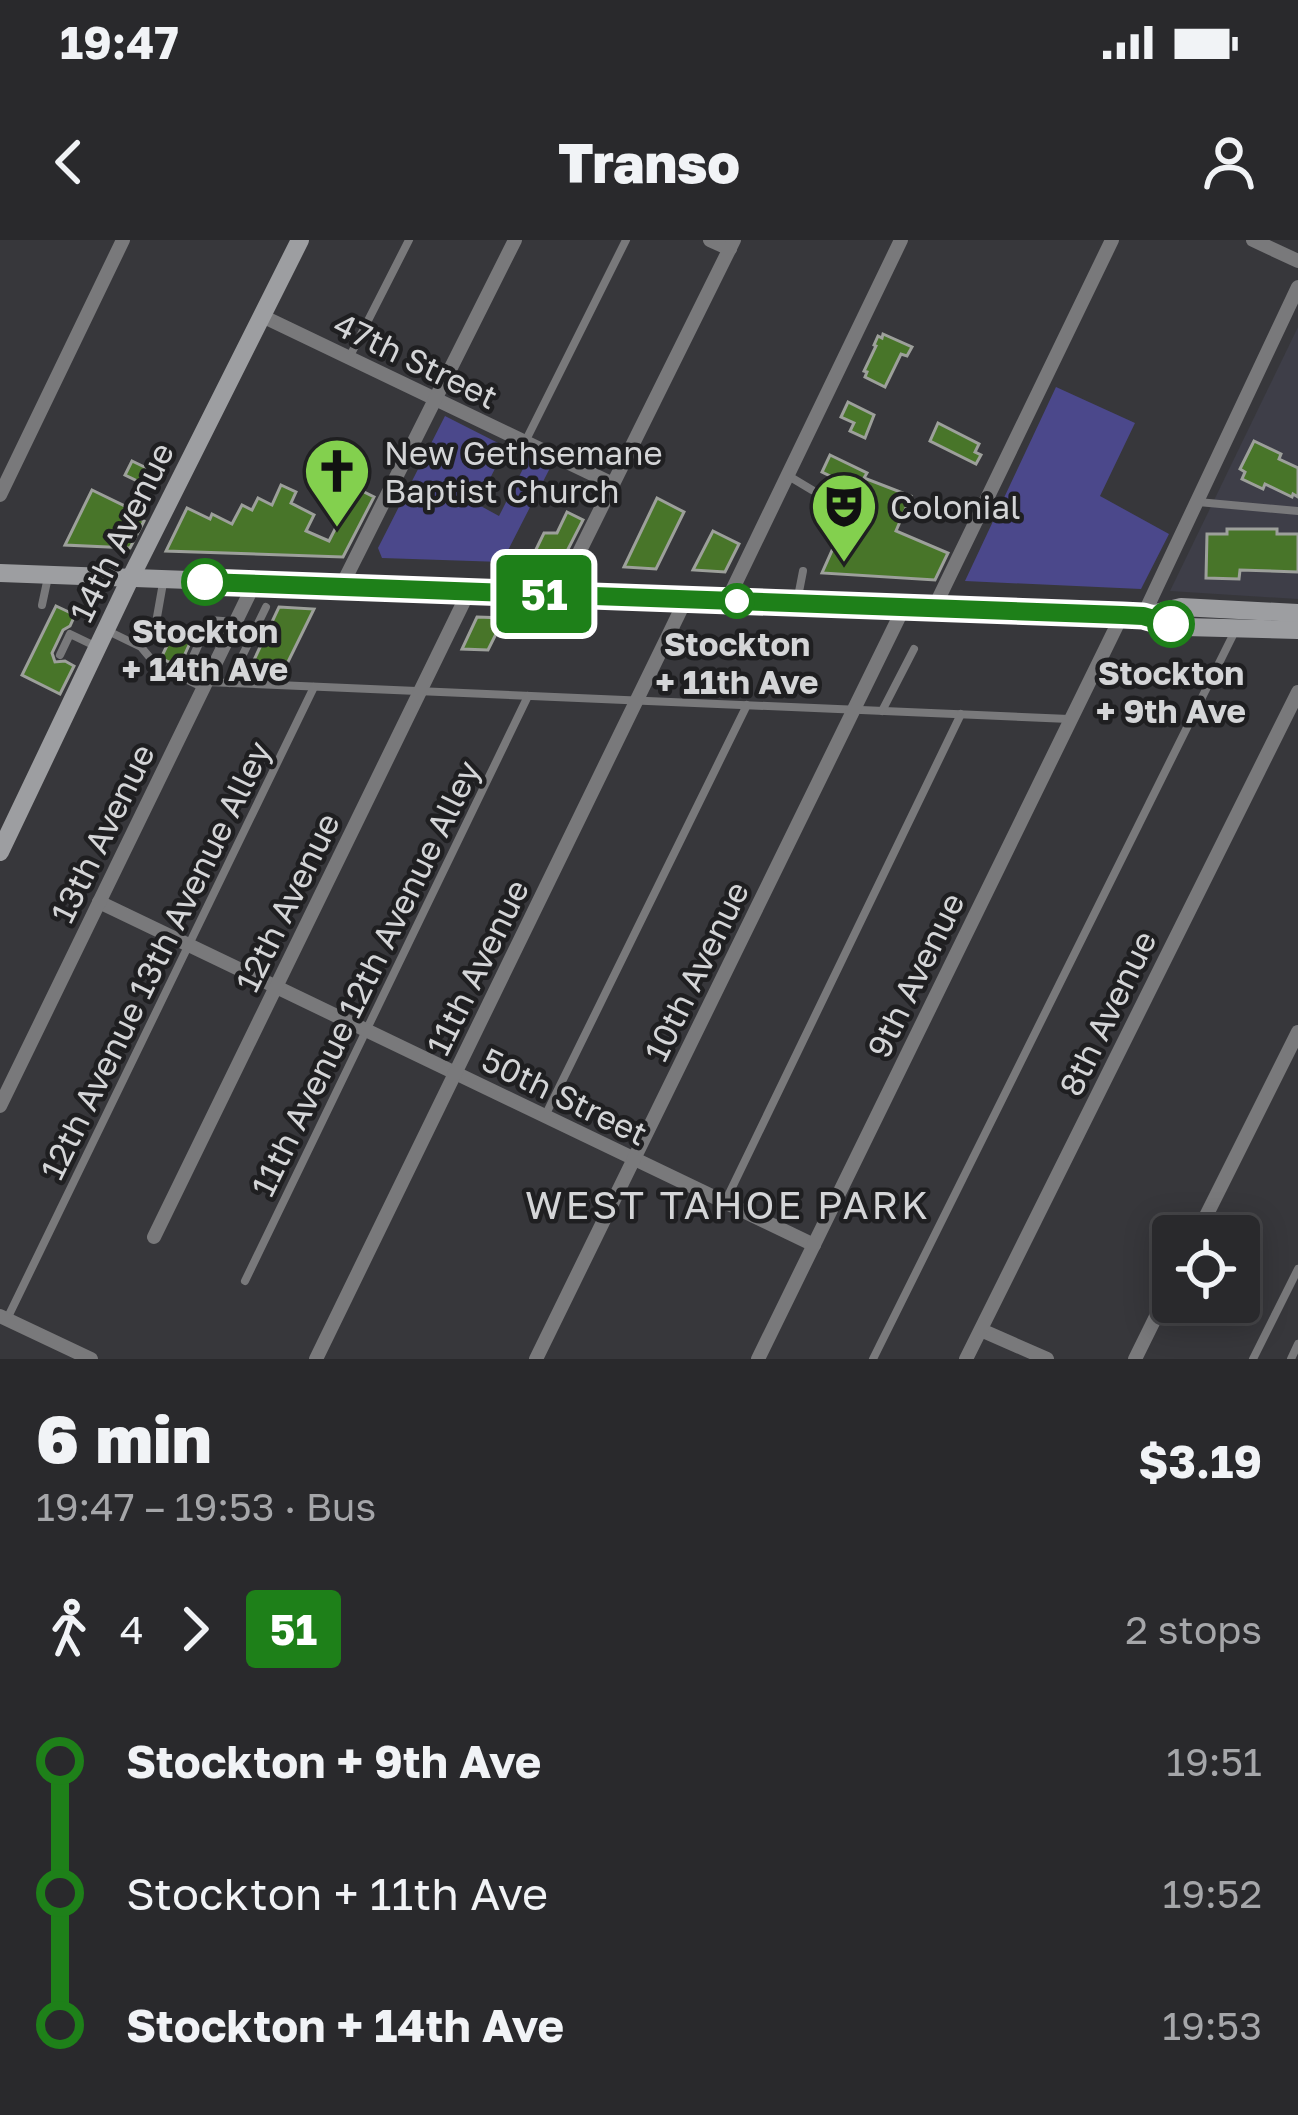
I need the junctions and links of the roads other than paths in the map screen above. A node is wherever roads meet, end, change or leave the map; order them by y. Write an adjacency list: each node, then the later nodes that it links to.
1 (123, 240): 20 (street)
2 (300, 240): 13 (main road, 14th Avenue)
3 (409, 240): 14 (lane)
4 (515, 240): 15 (street)
5 (626, 240): 16 (lane)
6 (710, 240): 10 (street)
7 (901, 240): 17 (street)
8 (1112, 240): 38 (street)
9 (1253, 240): 11 (street)
10 (732, 245): 18 (street)
11 (1298, 261)
12 (1298, 287): 21 (street)
13 (262, 316): 14 (street, 47th Street); 26 (main road, 14th Avenue)
14 (349, 358): 15 (street, 47th Street)
15 (435, 399): 16 (street, 47th Street); 29 (street)
16 (524, 442): 18 (street, 47th Street)
17 (788, 475): 19 (lane); 33 (street)
18 (615, 490): 31 (street)
19 (812, 490)
20 (0, 495)
21 (1197, 502): 22 (lane); 41 (street)
22 (1298, 511)
23 (803, 571): 34 (lane)
24 (0, 573): 25 (main road)
25 (48, 576): 26 (main road); 35 (lane)
26 (130, 579): 27 (main road); 46 (main road, 14th Avenue)
27 (164, 580): 28 (main road); 42 (lane)
28 (254, 584): 29 (main road); 43 (street, 13th Avenue)
29 (341, 587): 30 (main road)
30 (469, 591): 31 (main road); 53 (street, 12th Avenue)
31 (557, 595): 32 (main road)
32 (686, 599): 33 (main road); 56 (street, 11th Avenue)
33 (727, 601): 34 (main road)
34 (797, 603): 37 (main road)
35 (42, 605)
36 (266, 607): 50 (lane)
37 (904, 607): 38 (main road); 58 (street, 10th Avenue)
38 (934, 608): 40 (main road)
39 (1298, 613): 41 (main road)
40 (1122, 615): 41 (main road); 61 (street, 9th Avenue)
41 (1143, 616): 44 (main road)
42 (157, 617)
43 (235, 622): 49 (lane); 51 (street, 13th Avenue)
44 (1236, 630): 45 (main road); 86 (lane)
45 (1298, 630)
46 (102, 639): 48 (lane); 49 (lane); 62 (main road, 14th Avenue)
47 (914, 649): 59 (lane)
48 (60, 655)
49 (183, 678): 51 (lane)
50 (229, 683): 51 (lane); 52 (lane)
51 (205, 685): 63 (street, 13th Avenue)
52 (314, 687): 53 (lane); 64 (lane, 12th Avenue 13th Avenue Alley)
53 (420, 691): 55 (lane); 65 (street, 12th Avenue)
54 (1298, 692): 80 (street, 8th Avenue)
55 (528, 696): 56 (lane); 66 (lane, 11th Avenue 12th Avenue Alley)
56 (637, 700): 57 (lane); 68 (street, 11th Avenue)
57 (747, 705): 58 (lane); 70 (lane)
58 (854, 710): 59 (lane); 71 (street, 10th Avenue)
59 (882, 711): 60 (lane)
60 (961, 714): 61 (lane); 72 (lane)
61 (1069, 719): 75 (street, 9th Avenue)
62 (0, 852)
63 (99, 902): 64 (street, 50th Street); 69 (street, 13th Avenue)
64 (188, 945): 65 (street, 50th Street); 78 (lane, 12th Avenue 13th Avenue Alley)
65 (276, 987): 66 (street, 50th Street); 74 (street, 12th Avenue)
66 (366, 1030): 68 (street, 50th Street); 77 (lane, 11th Avenue 12th Avenue Alley)
67 (1298, 1032): 73 (street)
68 (455, 1073): 70 (street, 50th Street); 83 (street, 11th Avenue)
69 (0, 1106)
70 (545, 1116): 71 (street, 50th Street)
71 (634, 1159): 72 (street, 50th Street); 84 (street, 10th Avenue)
72 (725, 1202): 75 (street, 50th Street)
73 (1206, 1215)
74 (154, 1237)
75 (814, 1245): 85 (street, 9th Avenue)
76 (1298, 1269): 90 (lane)
77 (245, 1281)
78 (4, 1317): 82 (street)
79 (1153, 1323): 89 (street)
80 (981, 1330): 87 (street, 8th Avenue); 88 (street)
81 (1298, 1344): 91 (lane)
82 (91, 1359)
83 (316, 1359)
84 (536, 1359)
85 (758, 1359)
86 (873, 1359)
87 (966, 1359)
88 (1047, 1359)
89 (1135, 1359)
90 (1252, 1359)
91 (1291, 1359)

